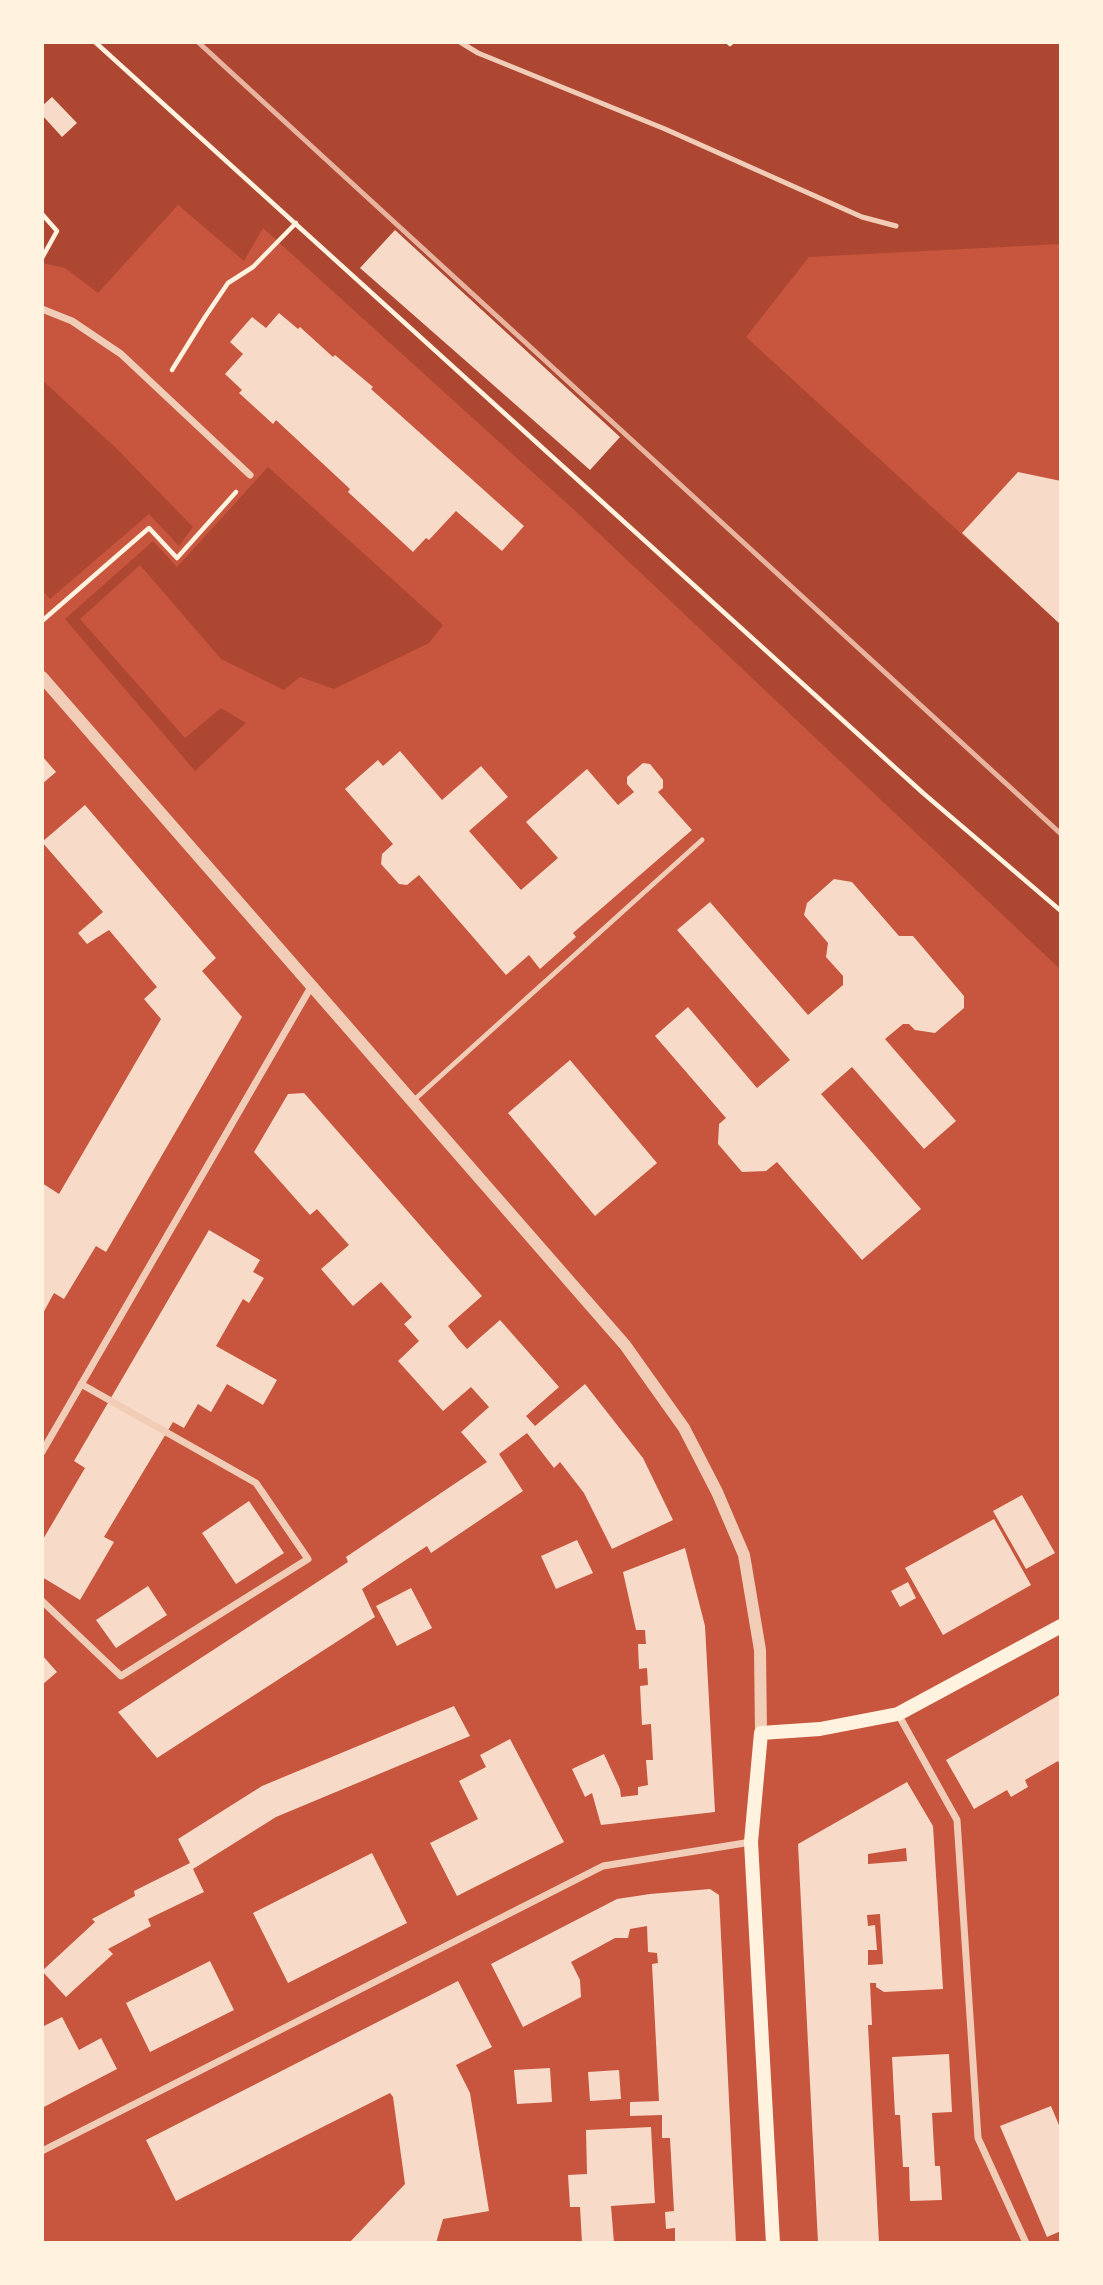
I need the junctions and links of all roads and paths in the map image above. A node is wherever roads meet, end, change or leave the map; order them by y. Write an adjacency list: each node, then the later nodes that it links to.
1 (95, 42): 4 (path)
2 (460, 42): 5 (lane)
3 (42, 214): 6 (path)
4 (296, 223): 8 (path); 13 (path)
5 (896, 226)
6 (42, 258)
7 (42, 309): 8 (street)
8 (160, 390): 9 (street)
9 (250, 475): 10 (path)
10 (42, 621)
11 (42, 677): 14 (street)
12 (702, 840): 15 (lane)
13 (1061, 911)
14 (311, 987): 15 (street); 16 (street)
15 (412, 1102): 21 (street)
16 (81, 1384): 17 (street); 18 (street)
17 (42, 1452)
18 (42, 1601)
19 (1061, 1626): 20 (main road)
20 (898, 1714): 21 (main road); 25 (street)
21 (761, 1733): 22 (main road)
22 (751, 1842): 23 (street); 24 (main road)
23 (42, 2151)
24 (773, 2243)
25 (1026, 2243)

